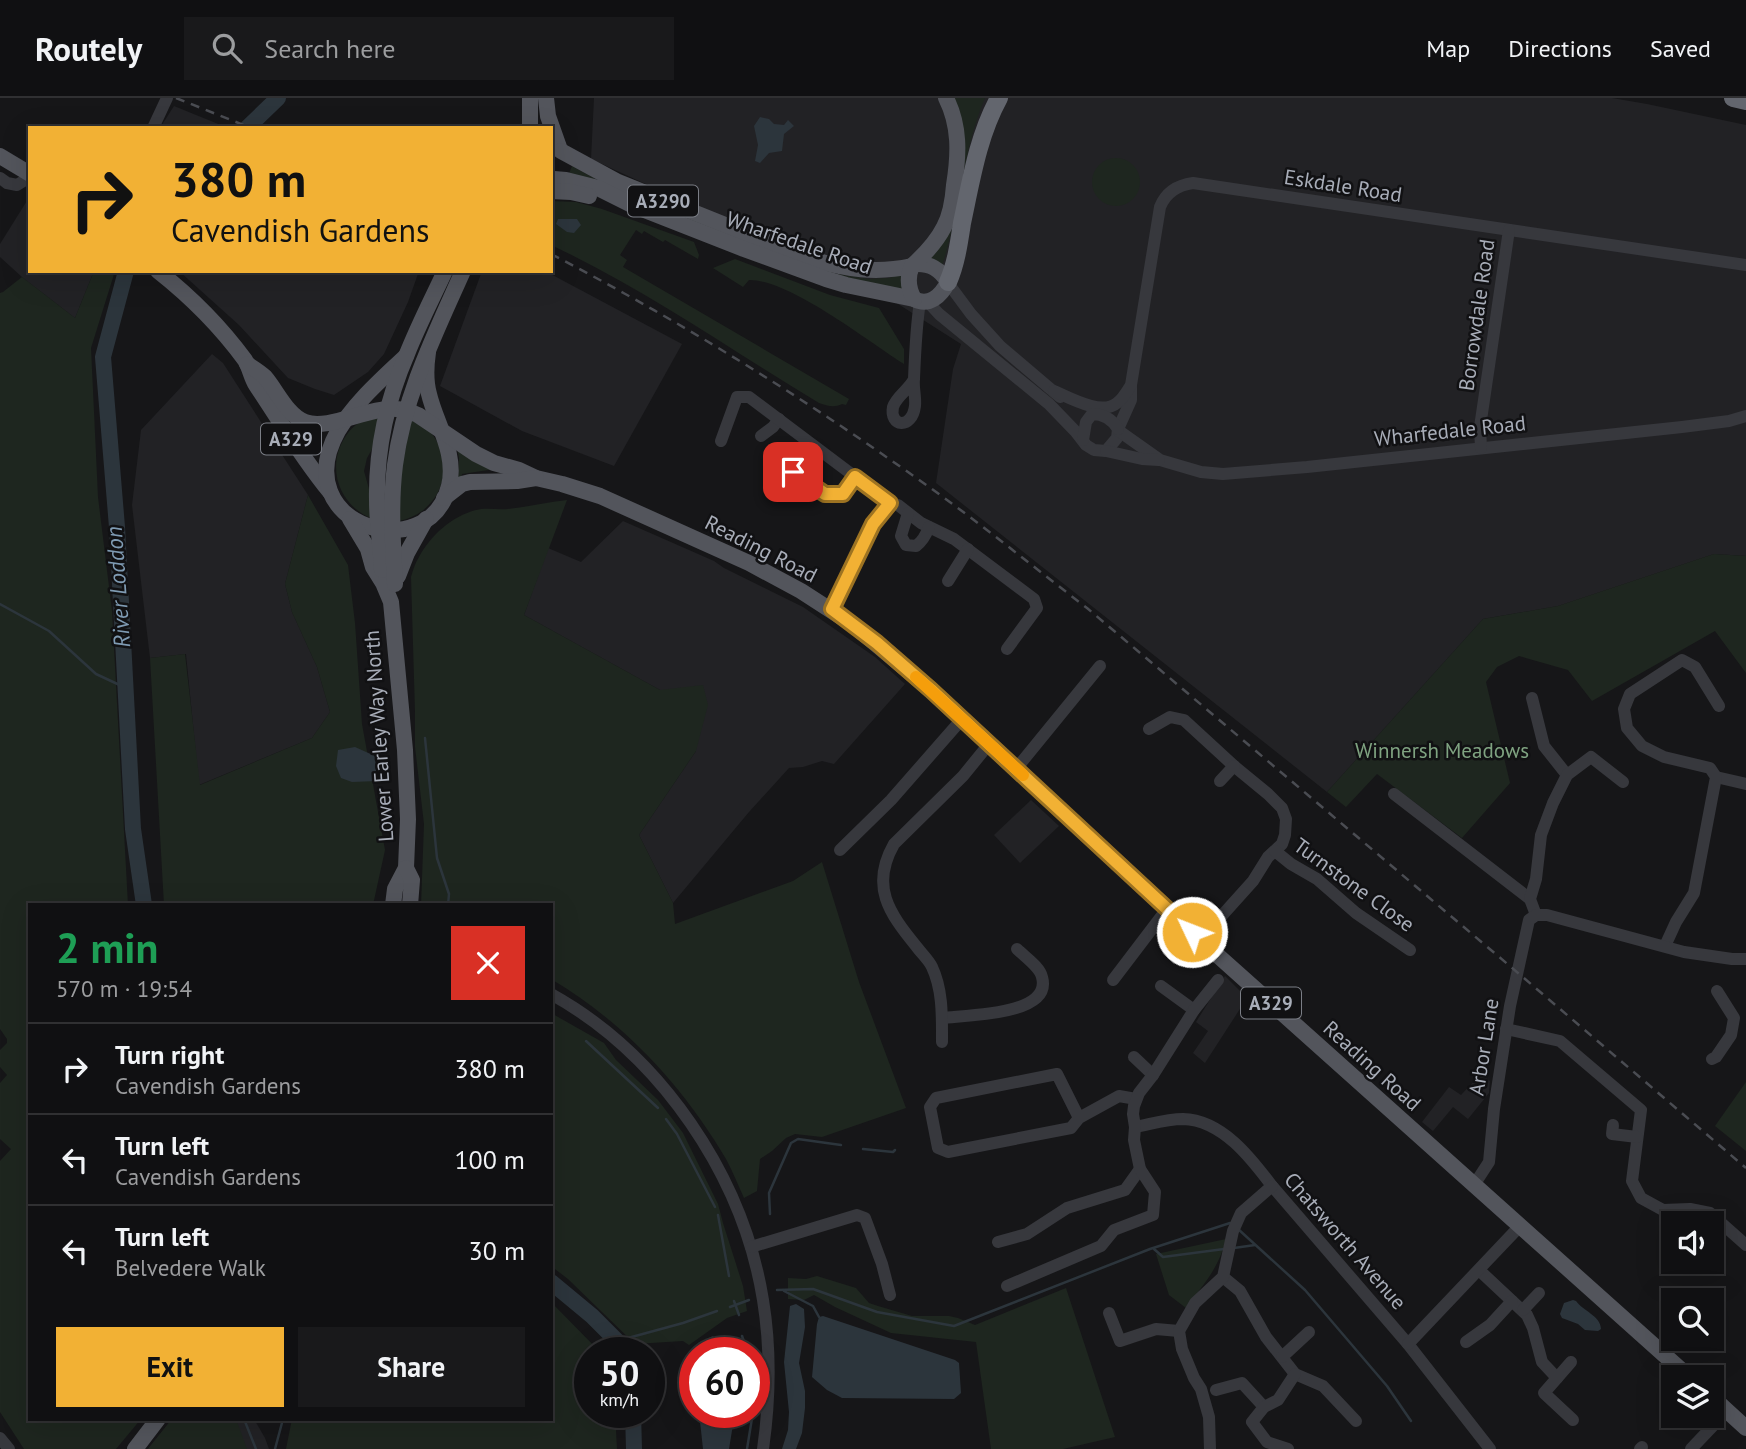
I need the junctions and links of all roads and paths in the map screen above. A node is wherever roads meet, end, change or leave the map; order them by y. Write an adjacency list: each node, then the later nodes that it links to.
1 (167, 98): 8 (street)
2 (530, 98): 9 (main road)
3 (546, 98): 10 (main road)
4 (946, 98): 19 (main road)
5 (999, 98): 24 (highway)
6 (1733, 98): 7 (highway)
7 (1746, 101)
8 (154, 126)
9 (530, 126)
10 (551, 126)
11 (558, 149): 16 (main road); 19 (main road, Wharfedale Road / A3290)
12 (0, 156): 13 (main road)
13 (28, 173)
14 (28, 176): 15 (street)
15 (0, 178)
16 (553, 182)
17 (553, 184): 25 (main road, Wharfedale Road / A3290)
18 (1509, 230): 20 (street, Eskdale Road); 30 (street, Eskdale Road); 42 (street, Borrowdale Road)
19 (913, 265): 24 (main road); 25 (main road)
20 (1746, 265)
21 (160, 273): 28 (main road, A329)
22 (444, 273): 27 (main road, Lower Earley Way North)
23 (462, 273): 26 (main road, Lower Earley Way North)
24 (948, 282): 25 (main road); 33 (street)
25 (921, 301): 29 (street); 40 (street)
26 (428, 352): 32 (main road, Lower Earley Way North); 38 (main road, Lower Earley Way North)
27 (406, 356): 31 (main road, Lower Earley Way North); 35 (main road, Lower Earley Way North)
28 (247, 364): 35 (main road, A329); 48 (main road, A329)
29 (913, 381)
30 (1131, 385): 33 (street); 37 (street)
31 (388, 408): 32 (main road, A329); 35 (main road, A329); 55 (main road, Lower Earley Way North)
32 (407, 411): 38 (main road, A329); 55 (main road, Lower Earley Way North)
33 (1096, 412): 37 (street); 40 (street)
34 (1746, 416): 42 (street, Wharfedale Road)
35 (347, 418): 48 (main road, A329)
36 (779, 419): 39 (street); 41 (street); 46 (street)
37 (1119, 430): 43 (street); 44 (street, Wharfedale Road)
38 (441, 431): 47 (main road, Reading Road); 49 (main road, Lower Earley Way North)
39 (761, 436)
40 (1083, 440): 43 (street)
41 (721, 441)
42 (1481, 448): 44 (street, Wharfedale Road)
43 (1106, 451): 44 (street, Wharfedale Road)
44 (1160, 460)
45 (793, 472): 46 (street)
46 (855, 477): 50 (street)
47 (536, 478): 49 (main road, Reading Road); 59 (main road, Reading Road / A329)
48 (331, 494): 52 (main road, A329)
49 (444, 498): 53 (main road)
50 (890, 503): 51 (street); 59 (street)
51 (908, 513): 54 (street); 54 (street)
52 (348, 517): 55 (main road); 58 (main road, Lower Earley Way North)
53 (426, 519): 55 (main road); 58 (main road)
54 (929, 527): 56 (street)
55 (385, 530): 58 (main road, Lower Earley Way North)
56 (968, 549): 57 (street); 60 (street)
57 (947, 581)
58 (389, 584): 77 (main road, Lower Earley Way North)
59 (832, 609): 64 (main road, Reading Road / A329)
60 (1007, 649)
61 (1100, 666): 68 (street)
62 (1532, 698): 69 (street)
63 (1719, 706): 70 (street)
64 (962, 719): 66 (main road, Reading Road / A329); 75 (street)
65 (1149, 729): 67 (street)
66 (989, 744): 68 (main road, Reading Road / A329); 94 (street)
67 (1234, 766): 71 (street); 76 (street)
68 (1016, 769): 81 (main road, Reading Road / A329)
69 (1567, 775): 72 (street); 78 (street)
70 (1716, 777): 73 (street); 84 (street)
71 (1220, 781)
72 (1623, 782)
73 (1746, 784)
74 (1394, 794): 78 (street)
75 (840, 850)
76 (1275, 851): 83 (street); 86 (street, Turnstone Close)
77 (406, 868): 79 (main road, Lower Earley Way North); 80 (main road, Lower Earley Way North)
78 (1530, 899): 82 (street)
79 (393, 903)
80 (410, 903)
81 (1167, 909): 83 (main road, Reading Road / A329); 88 (street)
82 (1535, 915): 84 (street); 95 (street, Arbor Lane)
83 (1200, 940): 106 (main road, Reading Road / A329)
84 (1665, 946): 87 (street)
85 (1017, 949): 94 (street)
86 (1410, 950)
87 (1746, 959)
88 (1113, 980)
89 (1217, 980): 93 (street)
90 (1161, 986): 93 (street)
91 (1717, 991): 98 (street)
92 (554, 996): 111 (street)
93 (1194, 1010): 99 (street)
94 (942, 1017): 96 (street)
95 (1506, 1029): 104 (street); 106 (street, Arbor Lane)
96 (942, 1042)
97 (1134, 1057): 99 (street)
98 (1712, 1059)
99 (1153, 1075): 100 (street)
100 (1136, 1098): 101 (street); 102 (street)
101 (1079, 1118): 101 (street)
102 (1135, 1127): 105 (street); 107 (street, Chatsworth Avenue)
103 (1612, 1134): 104 (street)
104 (1637, 1137): 110 (street)
105 (1140, 1169): 109 (street); 114 (street)
106 (1474, 1185): 108 (main road, Reading Road / A329)
107 (1272, 1186): 113 (street); 123 (street, Chatsworth Avenue)
108 (1520, 1226): 112 (street); 126 (main road, Reading Road / A329)
109 (998, 1242)
110 (1746, 1245)
111 (751, 1247): 116 (street); 141 (street)
112 (1479, 1270): 117 (street); 123 (street)
113 (1223, 1278): 120 (street); 124 (street)
114 (1007, 1286)
115 (1539, 1293): 118 (street)
116 (890, 1294)
117 (1512, 1301): 118 (street); 122 (street)
118 (1523, 1310): 128 (street)
119 (1109, 1313): 120 (street)
120 (1179, 1331): 142 (street)
121 (1309, 1332): 124 (street)
122 (1466, 1342)
123 (1408, 1344): 144 (street, Chatsworth Avenue)
124 (1282, 1357): 127 (street)
125 (1571, 1362): 128 (street)
126 (1676, 1365)
127 (1295, 1374): 130 (street); 135 (street)
128 (1557, 1378): 133 (street)
129 (1216, 1390): 130 (street)
130 (1264, 1408): 138 (street)
131 (1724, 1408): 132 (main road)
132 (1727, 1411): 136 (main road); 145 (street)
133 (1573, 1420)
134 (156, 1421): 140 (main road)
135 (1356, 1421)
136 (1746, 1428)
137 (0, 1437): 139 (street)
138 (1265, 1445): 143 (street)
139 (9, 1449)
140 (135, 1449)
141 (763, 1449)
142 (1210, 1449)
143 (1288, 1449)
144 (1490, 1449)
145 (1691, 1449)

